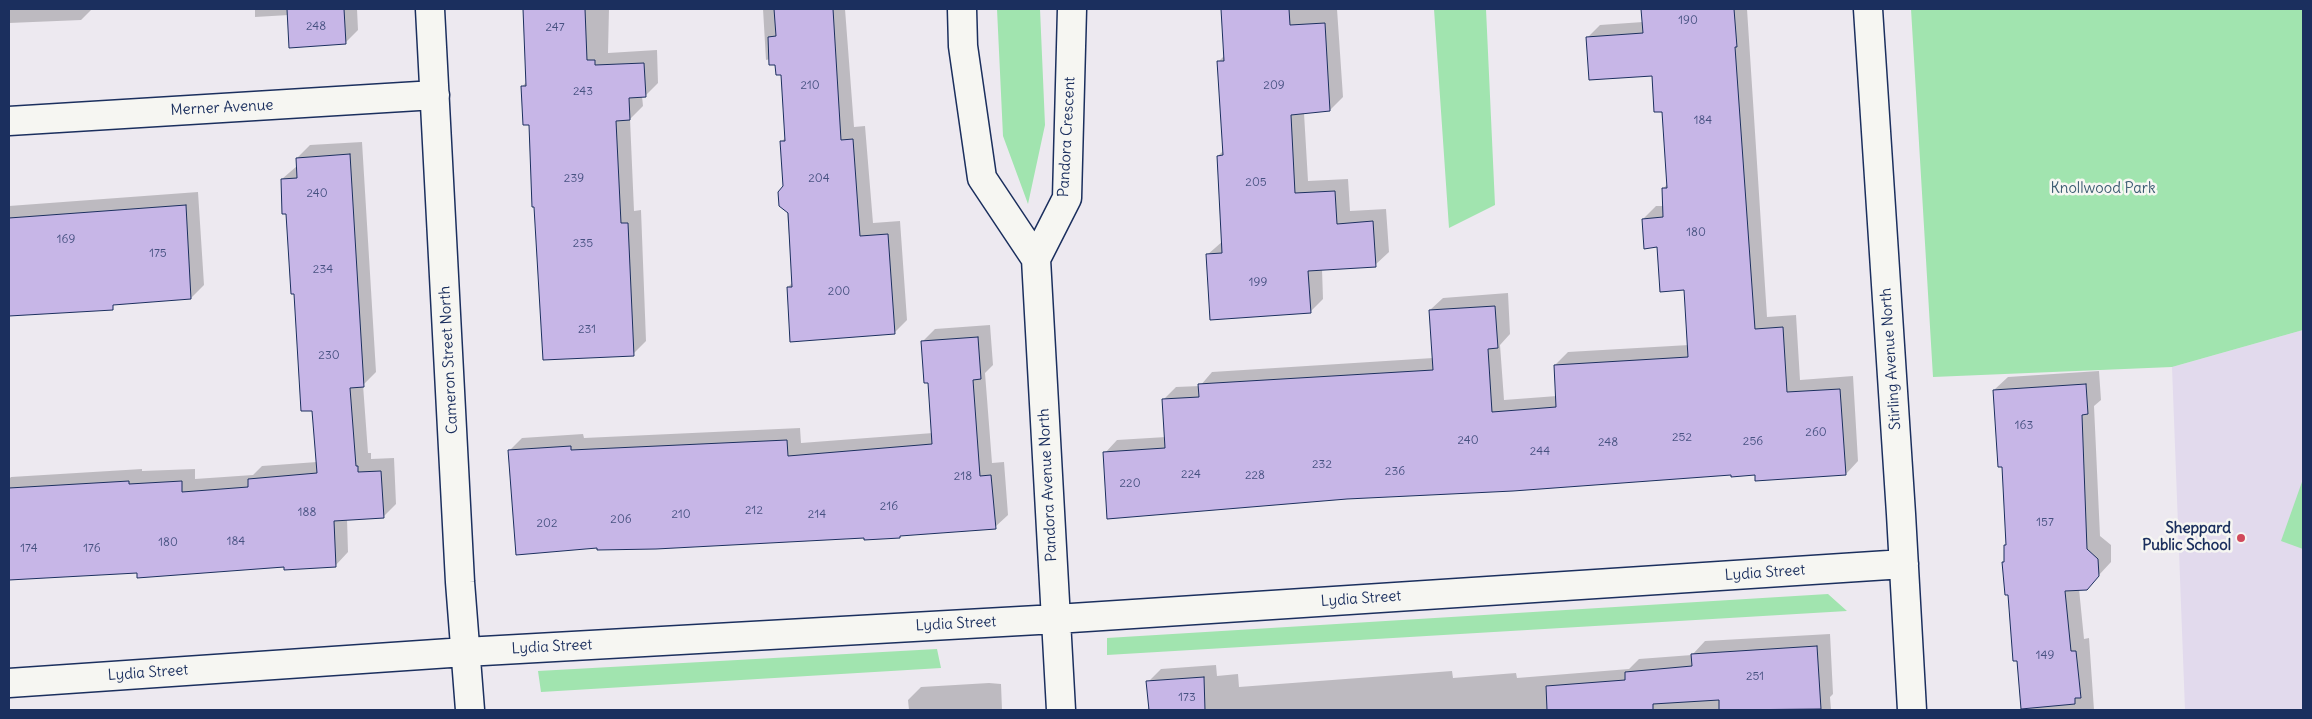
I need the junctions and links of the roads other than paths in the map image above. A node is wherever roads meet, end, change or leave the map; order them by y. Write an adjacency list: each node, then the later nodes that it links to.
1 (430, 9): 5 (street, Cameron Street North)
2 (962, 9): 7 (street)
3 (1072, 9): 7 (street, Pandora Crescent)
4 (1868, 9): 8 (street, Stirling Avenue North)
5 (435, 95): 6 (street, Merner Avenue); 10 (street, Cameron Street North)
6 (9, 121)
7 (1036, 260): 9 (street, Pandora Avenue North)
8 (1904, 564): 9 (street, Lydia Street); 14 (street, Stirling Avenue North)
9 (1056, 619): 10 (street, Lydia Street); 13 (street, Pandora Avenue North)
10 (465, 652): 11 (street, Lydia Street); 12 (street, Cameron Street North)
11 (9, 682)
12 (470, 710)
13 (1061, 710)
14 (1912, 710)

